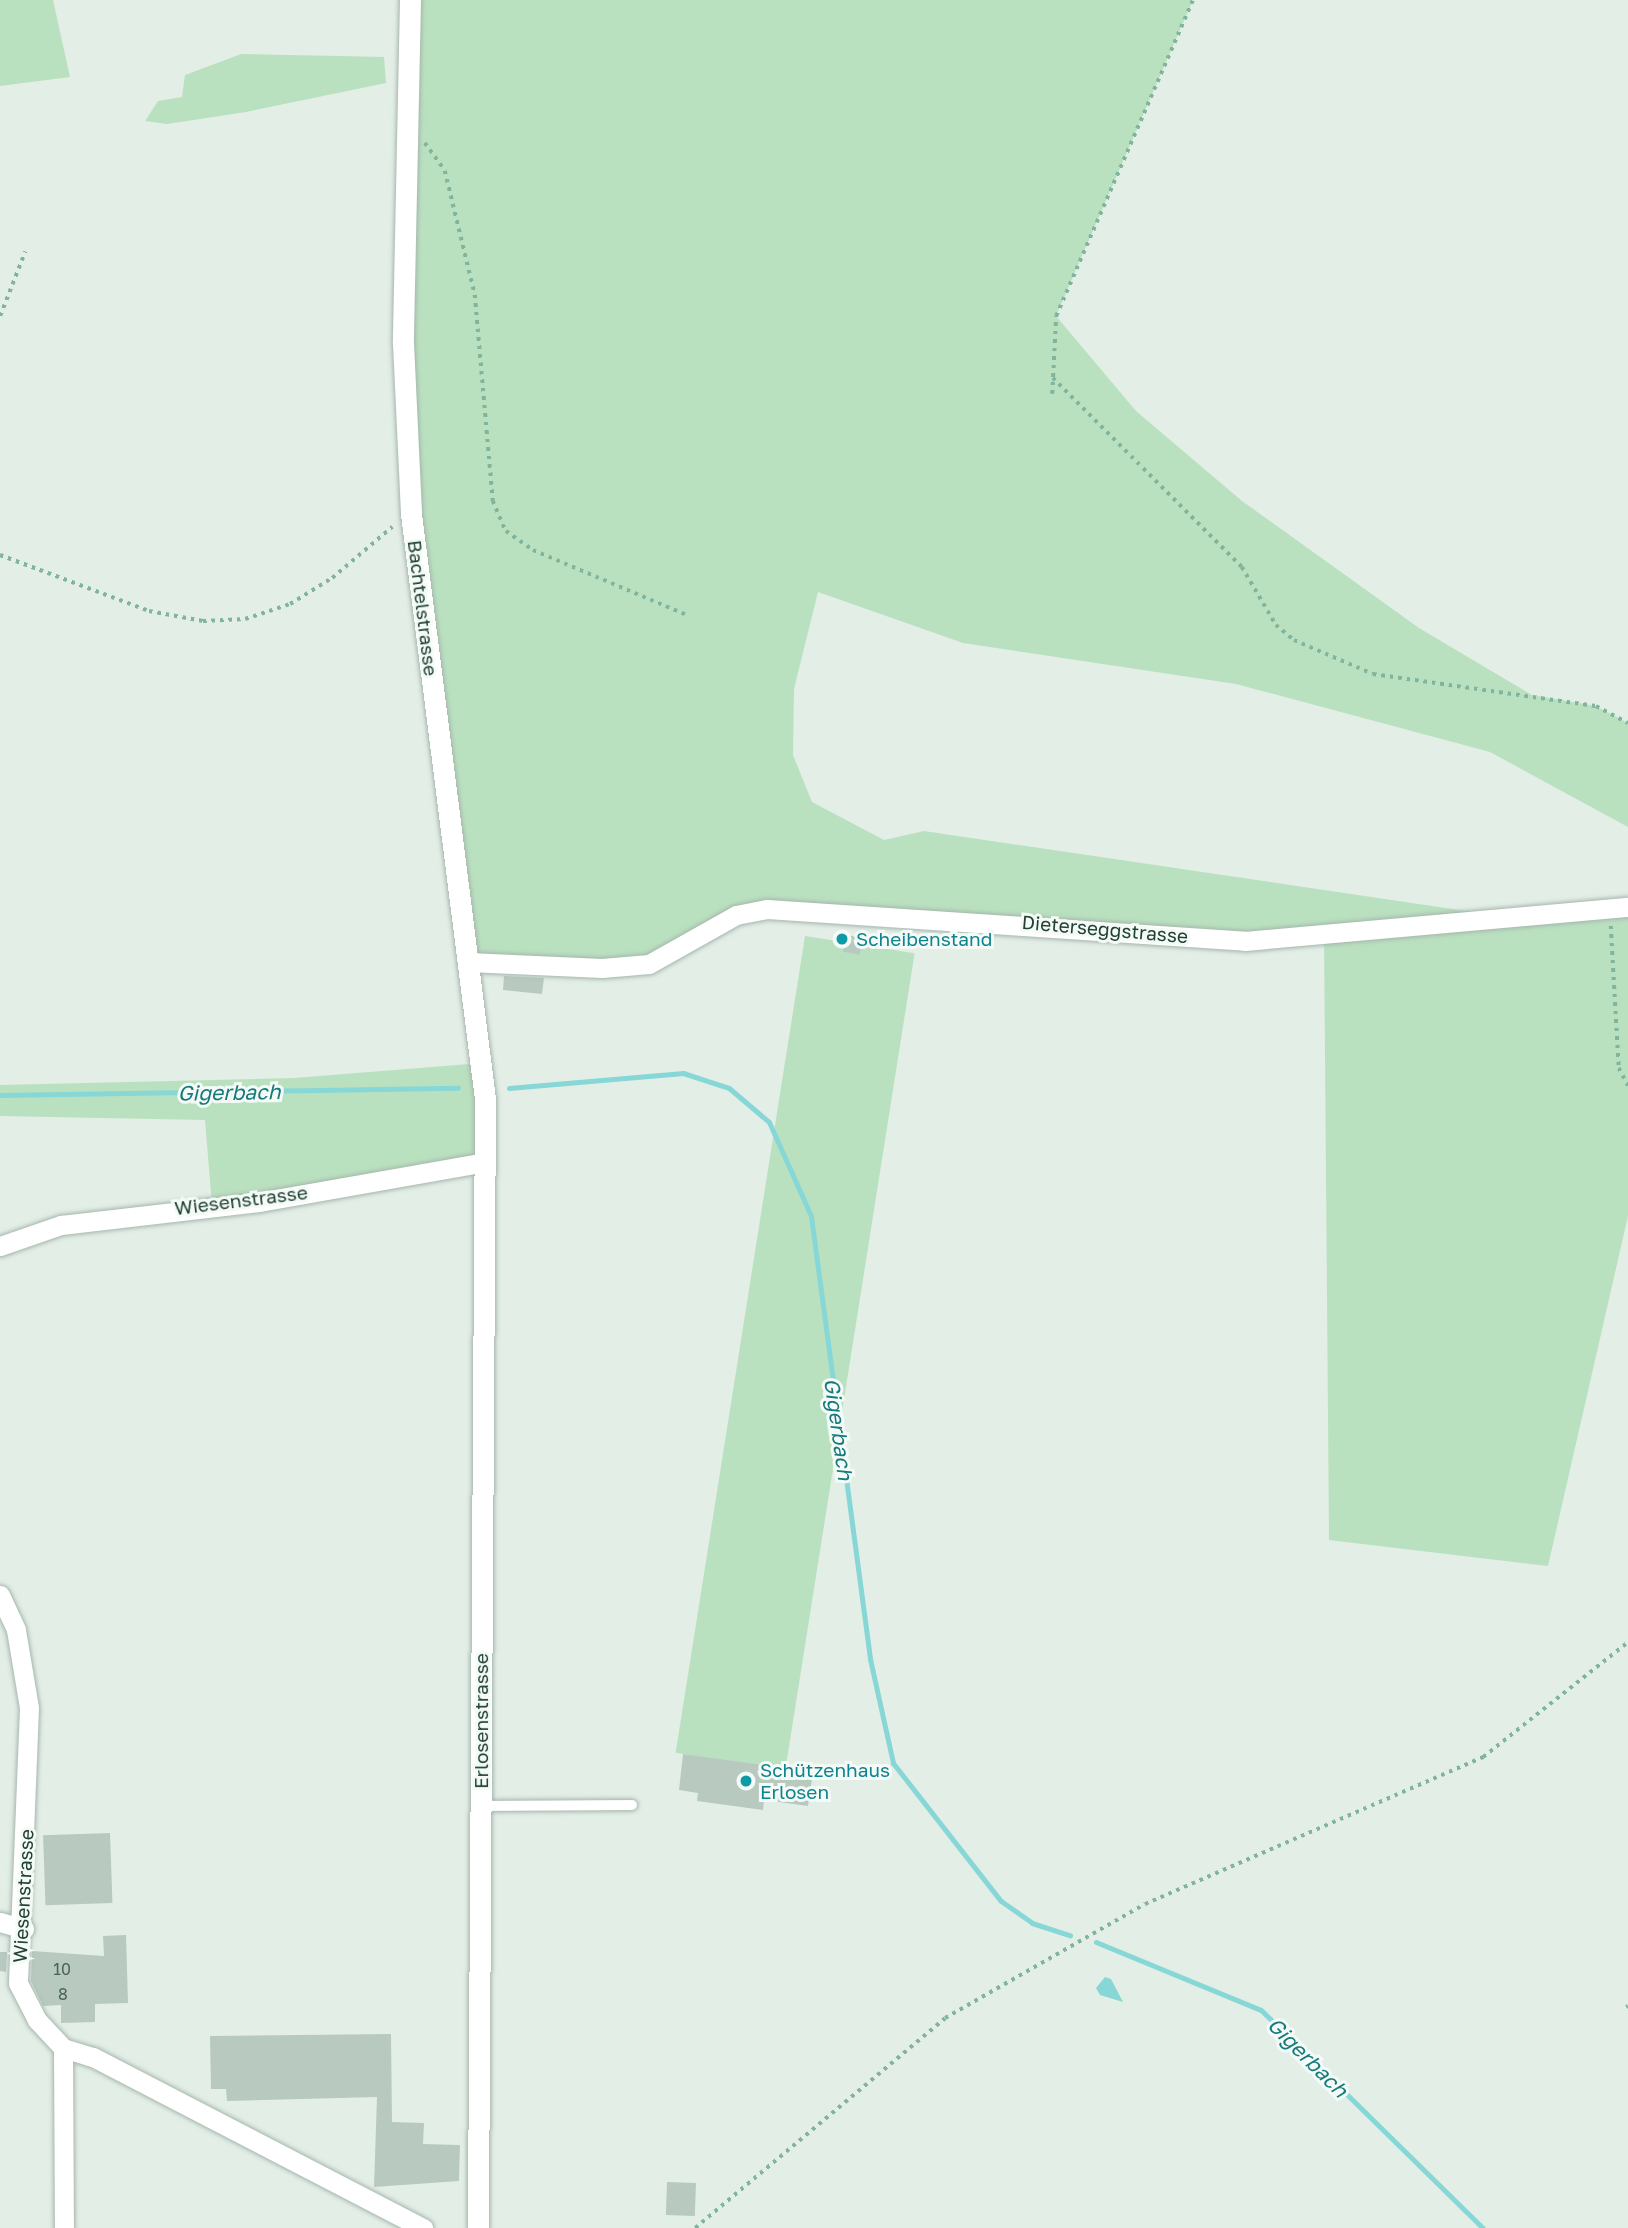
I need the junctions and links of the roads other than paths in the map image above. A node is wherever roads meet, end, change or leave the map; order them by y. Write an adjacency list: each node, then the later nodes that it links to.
1 (410, 0): 3 (street, Bachtelstrasse)
2 (1619, 910): 3 (street, Dieterseggstrasse)
3 (468, 962): 4 (street, Bachtelstrasse)
4 (485, 1162): 5 (street, Bachtelstrasse); 6 (street, Wiesenstrasse)
5 (484, 1214): 9 (street, Erlosenstrasse)
6 (0, 1246)
7 (0, 1595): 11 (street, Wiesenstrasse)
8 (632, 1805): 9 (lane)
9 (481, 1806): 15 (street, Erlosenstrasse)
10 (0, 1922): 11 (street)
11 (24, 1929): 12 (street, Wiesenstrasse)
12 (63, 2048): 13 (street); 14 (street)
13 (64, 2228)
14 (423, 2228)
15 (478, 2228)

